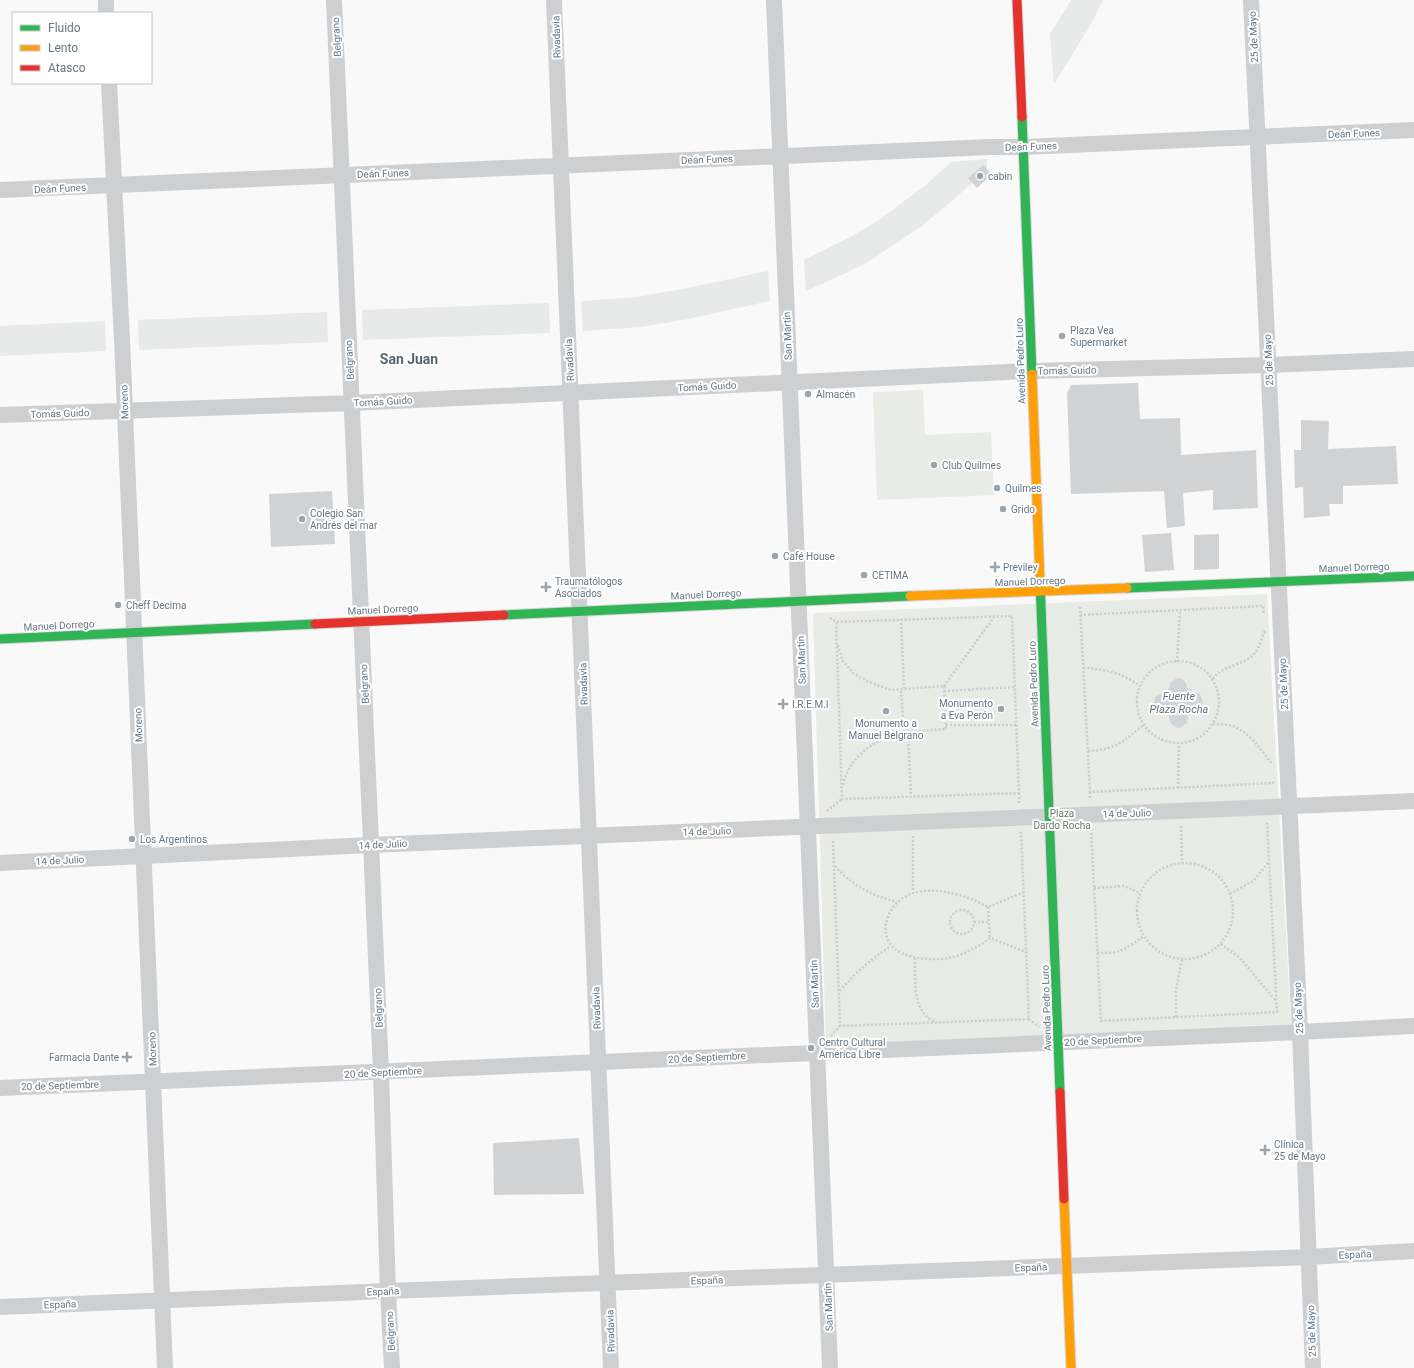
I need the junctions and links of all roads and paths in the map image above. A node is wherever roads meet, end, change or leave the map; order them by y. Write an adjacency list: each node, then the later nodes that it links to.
1 (106, 0): 7 (street)
2 (334, 0): 14 (street, Belgrano)
3 (554, 0): 13 (street, Rivadavia)
4 (774, 0): 12 (street, San Martín)
5 (1017, 0): 11 (street, Avenida Pedro Luro)
6 (1251, 0): 10 (street, 25 de Mayo)
7 (106, 12)
8 (109, 84): 15 (street, Moreno)
9 (1414, 130): 10 (street, Deán Funes)
10 (1258, 137): 11 (street, Deán Funes); 18 (street, 25 de Mayo)
11 (1023, 147): 12 (street, Deán Funes); 19 (street, Avenida Pedro Luro)
12 (780, 156): 13 (street, Deán Funes); 20 (street, San Martín)
13 (561, 166): 14 (street, Deán Funes); 21 (street, Rivadavia)
14 (342, 175): 15 (street, Deán Funes); 22 (street, Belgrano)
15 (114, 185): 16 (street, Deán Funes); 23 (street, Moreno)
16 (0, 190)
17 (1414, 359): 18 (street, Tomás Guido)
18 (1268, 365): 19 (street, Tomás Guido); 26 (street, 25 de Mayo)
19 (1032, 371): 20 (street, Tomás Guido); 27 (street, Avenida Pedro Luro)
20 (789, 383): 21 (street, Tomás Guido); 28 (street, San Martín)
21 (571, 393): 22 (street, Tomás Guido); 30 (street, Rivadavia)
22 (352, 402): 23 (street, Tomás Guido); 34 (street, Belgrano)
23 (125, 412): 24 (street, Tomás Guido); 37 (street, Moreno)
24 (0, 415)
25 (1414, 576): 26 (street, Manuel Dorrego)
26 (1278, 581): 27 (street, Manuel Dorrego); 65 (street, 25 de Mayo)
27 (1040, 591): 28 (street, Manuel Dorrego); 66 (street, Avenida Pedro Luro)
28 (798, 601): 30 (street, Manuel Dorrego); 69 (street, San Martín)
29 (1180, 610): 32 (path); 41 (path); 42 (path)
30 (580, 611): 34 (street, Manuel Dorrego); 72 (street, Rivadavia)
31 (994, 616): 33 (path); 44 (path); 46 (path)
32 (1264, 618)
33 (901, 619): 40 (path); 47 (path)
34 (361, 621): 37 (street, Manuel Dorrego); 75 (street, Belgrano)
35 (1264, 624): 36 (path)
36 (1265, 630): 38 (path); 43 (path)
37 (134, 632): 39 (street, Manuel Dorrego); 76 (street, Moreno)
38 (1265, 638)
39 (0, 639)
40 (836, 640): 47 (path); 62 (path)
41 (1177, 662): 43 (path); 45 (path)
42 (1083, 668): 45 (path); 56 (path)
43 (1213, 679): 50 (path)
44 (944, 686): 47 (path); 48 (path)
45 (1141, 686): 49 (path)
46 (1015, 687): 48 (path); 52 (path)
47 (903, 688): 53 (path)
48 (944, 691): 51 (path)
49 (1144, 724): 55 (path); 56 (path)
50 (1213, 724): 55 (path); 58 (path)
51 (946, 725): 52 (path); 54 (path)
52 (1016, 725): 63 (path)
53 (904, 732): 54 (path); 62 (path)
54 (908, 732): 63 (path)
55 (1179, 744): 61 (path)
56 (1088, 751): 61 (path)
57 (1272, 756): 58 (path)
58 (1272, 764): 59 (path)
59 (1272, 771)
60 (1273, 777): 61 (path)
61 (1178, 788)
62 (842, 790): 63 (path)
63 (911, 797)
64 (1414, 801): 65 (street, 14 de Julio)
65 (1289, 806): 66 (street, 14 de Julio); 103 (street, 25 de Mayo)
66 (1049, 816): 69 (street, 14 de Julio); 104 (street, Avenida Pedro Luro)
67 (1267, 818): 77 (path)
68 (1181, 822): 78 (path)
69 (808, 826): 72 (street, 14 de Julio); 105 (street, San Martín)
70 (1091, 826): 81 (path)
71 (1014, 832): 82 (path)
72 (589, 836): 75 (street, 14 de Julio); 106 (street, Rivadavia)
73 (906, 836): 84 (path)
74 (832, 838): 101 (path)
75 (371, 845): 76 (street, 14 de Julio); 107 (street, Belgrano)
76 (143, 856): 79 (street, 14 de Julio); 108 (street, Moreno)
77 (1269, 862): 85 (path); 99 (path)
78 (1182, 863): 83 (path); 85 (path)
79 (0, 864)
80 (835, 866): 86 (path)
81 (1094, 888): 83 (path); 95 (path)
82 (1024, 892): 87 (path); 94 (path)
83 (1140, 893): 90 (path)
84 (912, 894): 86 (path); 87 (path)
85 (1230, 894): 92 (path)
86 (898, 902): 93 (path)
87 (988, 907): 89 (path)
88 (974, 922): 88 (path); 89 (path)
89 (989, 922): 91 (path)
90 (1144, 936): 95 (path); 97 (path)
91 (990, 938): 94 (path); 96 (path)
92 (1221, 944): 97 (path); 99 (path)
93 (891, 946): 96 (path); 98 (path)
94 (1026, 952): 101 (path)
95 (1097, 953): 100 (path)
96 (915, 958): 101 (path)
97 (1182, 960): 100 (path)
98 (840, 991)
99 (1276, 1001): 100 (path)
100 (1176, 1017)
101 (936, 1023)
102 (1414, 1026): 103 (street, 20 de Septiembre)
103 (1300, 1032): 104 (street, 20 de Septiembre); 111 (street, 25 de Mayo)
104 (1058, 1042): 105 (street, 20 de Septiembre); 112 (street, Avenida Pedro Luro)
105 (817, 1052): 106 (street, 20 de Septiembre); 113 (street, San Martín)
106 (599, 1062): 107 (street, 20 de Septiembre); 114 (street, Rivadavia)
107 (381, 1072): 108 (street, 20 de Septiembre); 115 (street, Belgrano)
108 (153, 1081): 109 (street, 20 de Septiembre); 116 (street, Moreno)
109 (0, 1088)
110 (1414, 1251): 111 (street, España)
111 (1308, 1257): 112 (street, España); 123 (street, 25 de Mayo)
112 (1067, 1266): 113 (street, España); 122 (street, Avenida Pedro Luro)
113 (826, 1276): 114 (street, España); 121 (street, San Martín)
114 (608, 1284): 115 (street, España); 120 (street, Rivadavia)
115 (388, 1291): 116 (street, España); 119 (street, Belgrano)
116 (162, 1300): 117 (street, España); 118 (street, Moreno)
117 (0, 1307)
118 (165, 1368)
119 (392, 1368)
120 (611, 1368)
121 (830, 1368)
122 (1071, 1368)
123 (1312, 1368)

